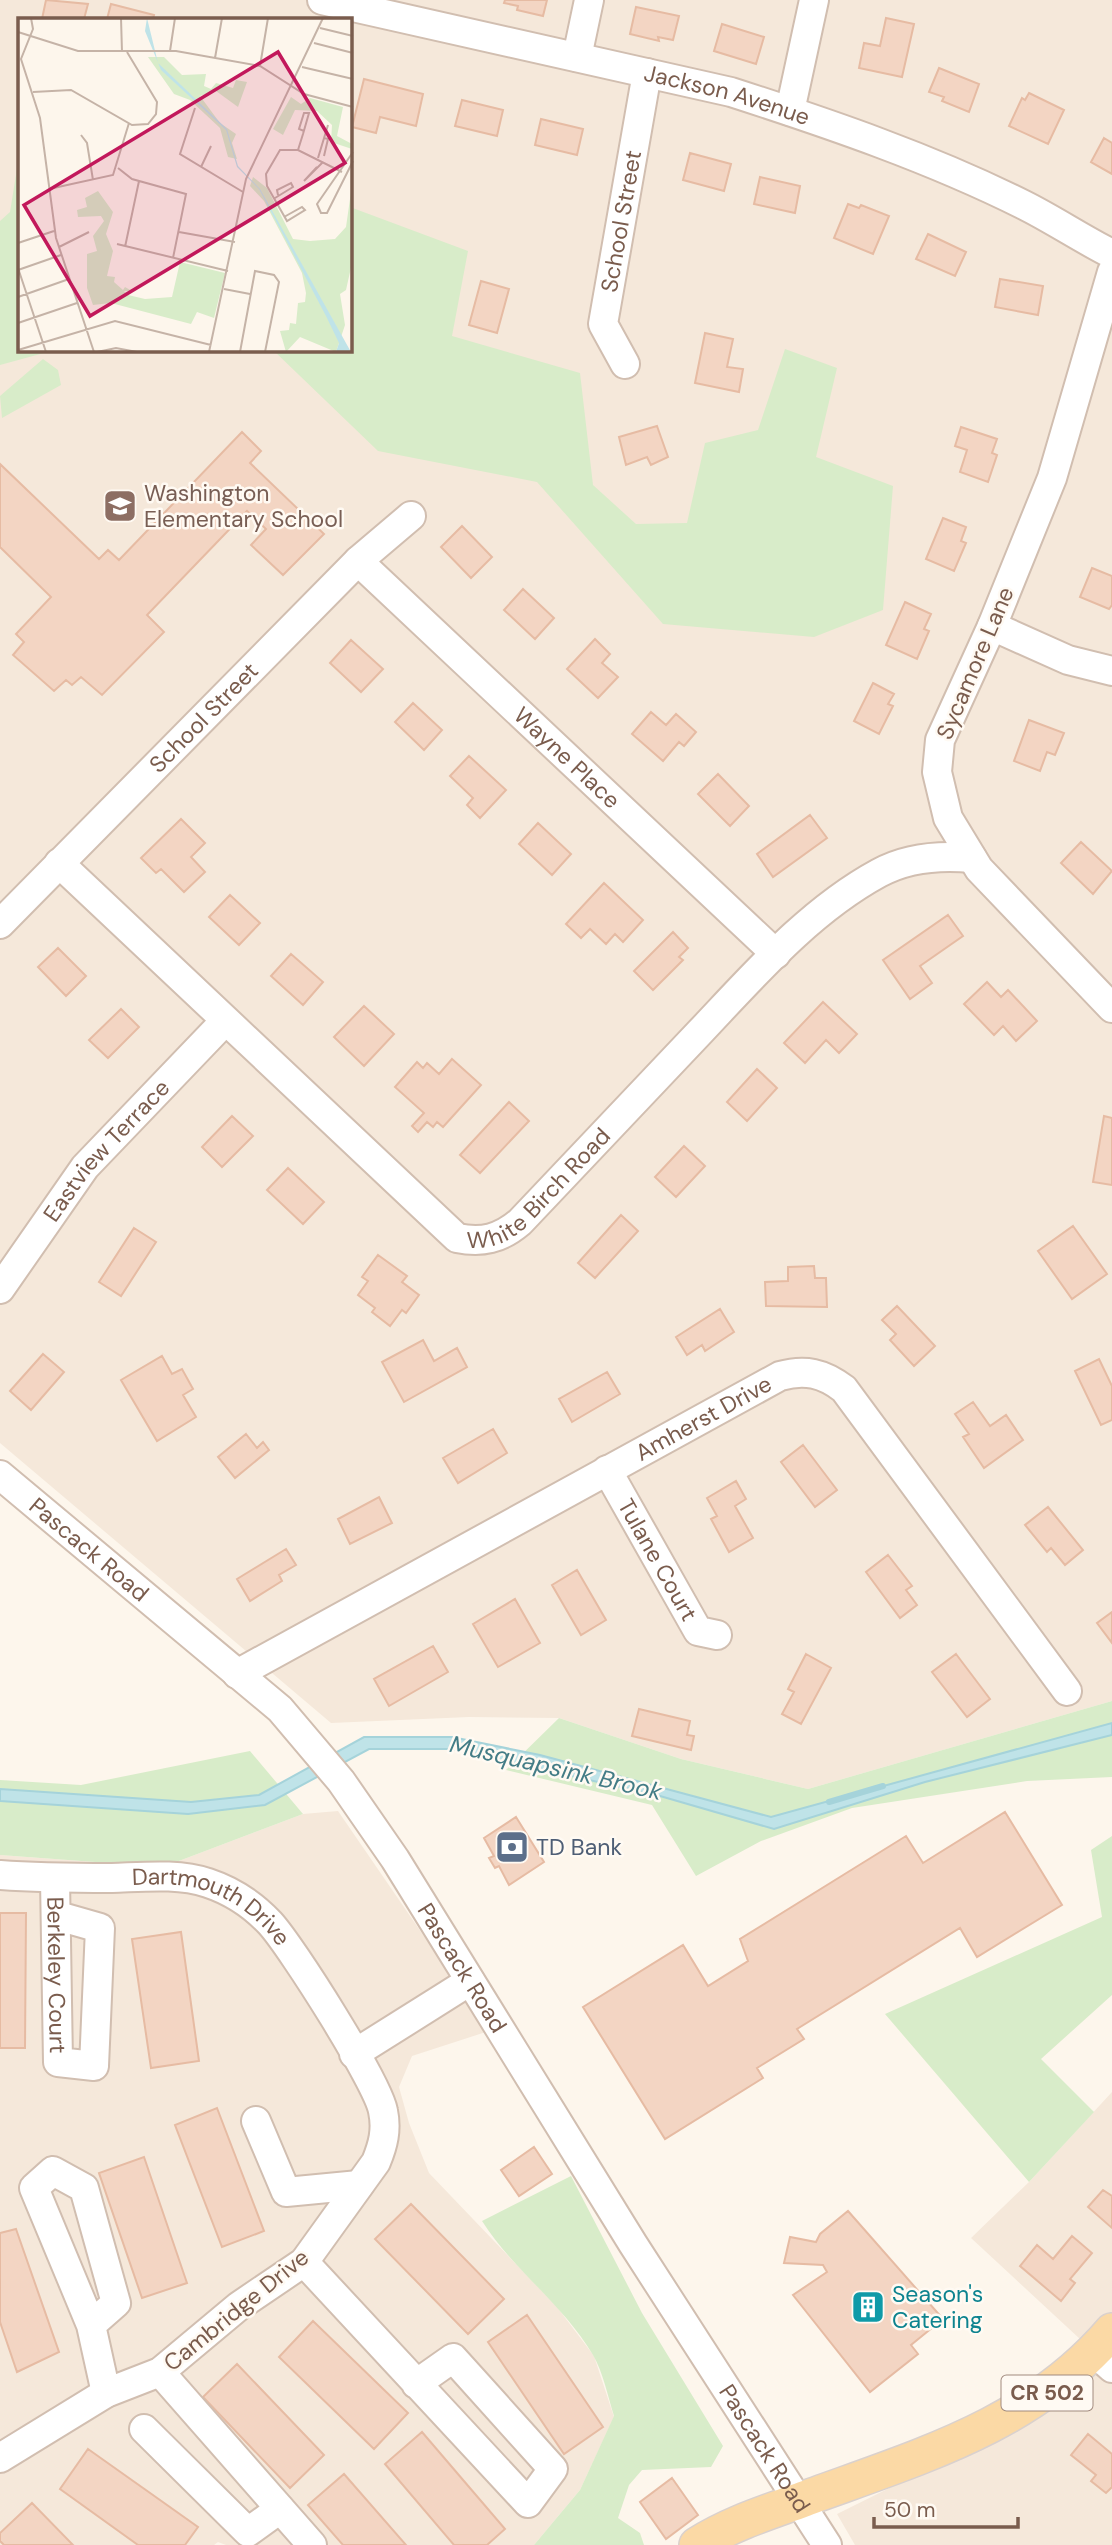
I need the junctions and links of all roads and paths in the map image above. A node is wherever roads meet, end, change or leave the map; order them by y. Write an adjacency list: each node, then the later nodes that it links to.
1 (322, 0): 4 (street, Jackson Avenue)
2 (589, 0): 5 (street)
3 (814, 0): 7 (street)
4 (369, 5): 5 (street, Jackson Avenue)
5 (577, 57): 6 (street, Jackson Avenue)
6 (647, 73): 7 (street, Jackson Avenue); 10 (street, School Street)
7 (790, 111): 8 (street, Jackson Avenue)
8 (1112, 254)
9 (1112, 272): 13 (street, Sycamore Lane)
10 (625, 364)
11 (411, 516): 12 (street, School Street)
12 (358, 561): 16 (street, School Street); 18 (street, Wayne Place)
13 (992, 626): 14 (street); 15 (street, Sycamore Lane)
14 (1112, 671)
15 (972, 858): 18 (street, White Birch Road); 19 (street, Sycamore Lane)
16 (59, 863): 17 (street, School Street); 20 (street, White Birch Road)
17 (0, 924)
18 (776, 954): 20 (street, White Birch Road)
19 (1112, 1008)
20 (224, 1022): 21 (street, Eastview Terrace)
21 (0, 1289)
22 (607, 1470): 24 (street, Tulane Court); 25 (street, Amherst Drive); 26 (street, Amherst Drive)
23 (0, 1475): 25 (street, Pascack Road)
24 (718, 1635)
25 (237, 1674): 30 (street, Pascack Road)
26 (1067, 1690)
27 (0, 1875): 28 (street, Dartmouth Drive)
28 (55, 1878): 29 (street, Berkeley Court); 31 (street, Dartmouth Drive)
29 (58, 1916)
30 (470, 1981): 31 (street); 42 (street, Pascack Road)
31 (354, 2054): 33 (street, Cambridge Drive)
32 (256, 2121): 33 (street)
33 (359, 2185): 34 (street, Cambridge Drive)
34 (304, 2262): 37 (street, Cambridge Drive); 38 (street)
35 (91, 2325): 35 (street); 39 (street)
36 (1106, 2350): 42 (main road, CR 502)
37 (160, 2371): 39 (street, Cambridge Drive); 43 (street)
38 (416, 2384): 38 (street)
39 (106, 2393): 41 (street, Cambridge Drive)
40 (144, 2429): 43 (street)
41 (0, 2458)
42 (801, 2500): 45 (main road, CR 502); 46 (street, Pascack Road)
43 (281, 2509): 44 (street)
44 (312, 2545)
45 (697, 2545)
46 (827, 2545)

